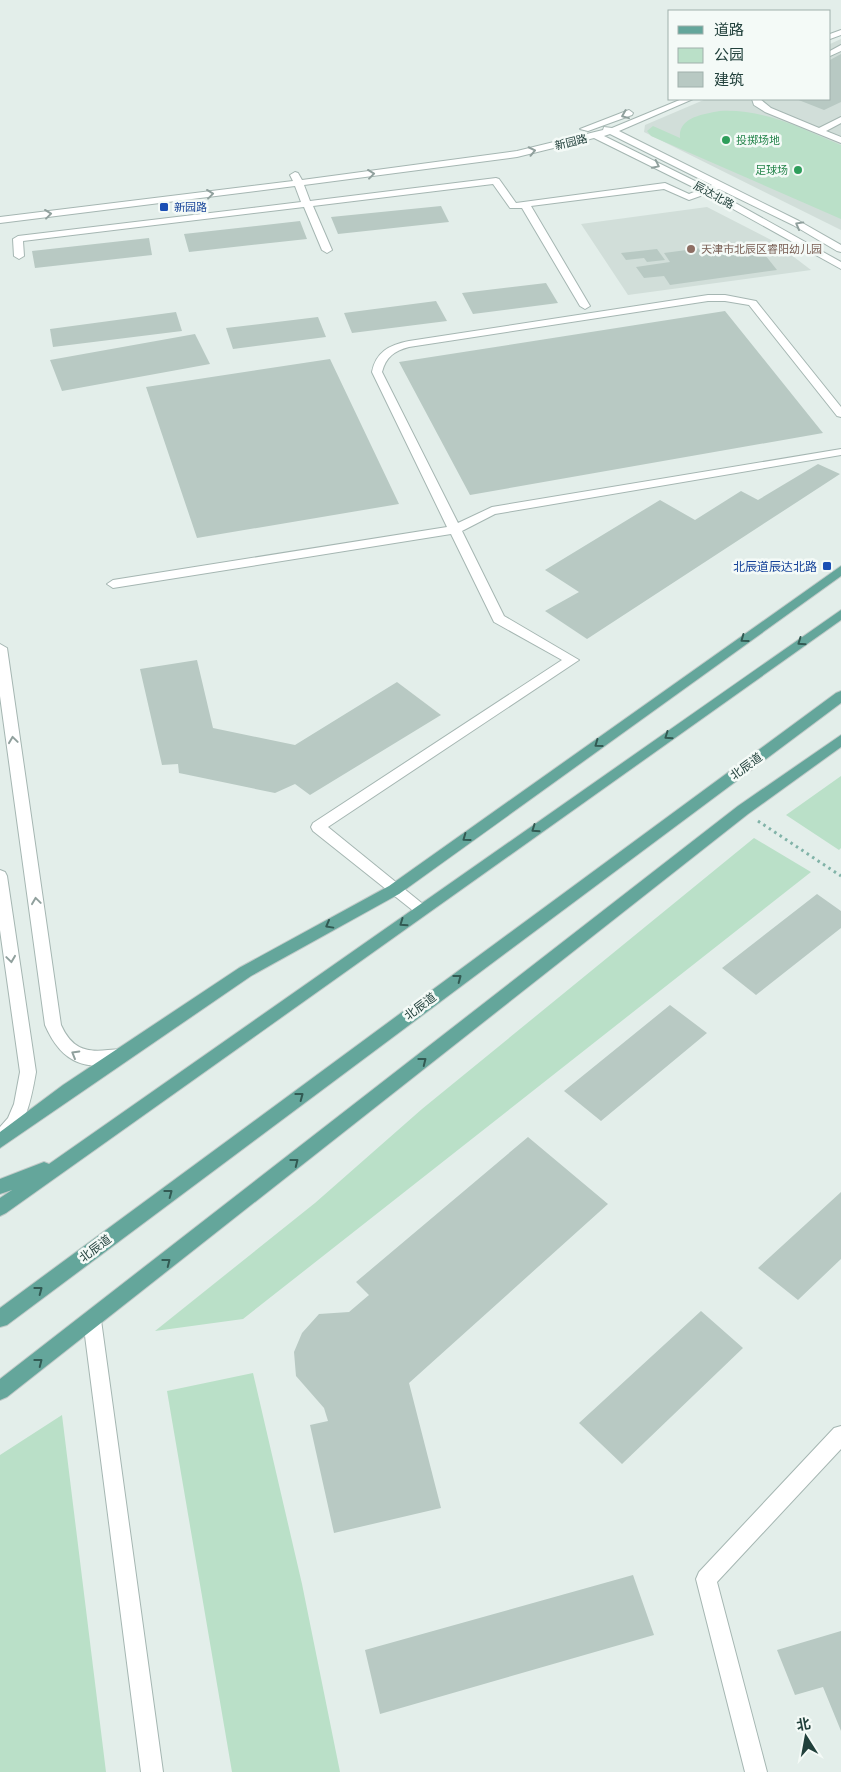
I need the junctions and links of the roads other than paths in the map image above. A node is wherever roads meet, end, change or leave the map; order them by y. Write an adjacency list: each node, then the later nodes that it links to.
1 (668, 97): 5 (street, 新园路, one-way to 5)
2 (687, 100): 7 (street, 新园路)
3 (756, 100): 8 (street)
4 (841, 120): 8 (street)
5 (599, 124): 6 (street, 新园路); 7 (street, 辰达北路)
6 (585, 129): 9 (street, 辰达北路); 13 (street, 新园路)
7 (612, 131): 9 (street, 新园路); 14 (street, 辰达北路)
8 (819, 131): 10 (street)
9 (597, 136): 11 (street, 新园路, one-way to 9); 15 (street, 辰达北路, one-way to 15)
10 (841, 140)
11 (490, 159): 12 (street); 13 (street, 新园路, one-way to 11)
12 (499, 175): 16 (street); 17 (street)
13 (297, 179): 16 (street); 18 (street, 新园路); 19 (street, 新园路, one-way to 13)
14 (720, 185): 15 (street); 20 (street, 辰达北路, one-way to 14)
15 (708, 191): 17 (street); 23 (street, 辰达北路)
16 (307, 204): 21 (street); 22 (street)
17 (525, 204): 24 (street)
18 (0, 210)
19 (0, 220)
20 (841, 249)
21 (326, 250)
22 (19, 256)
23 (839, 262)
24 (585, 306)
25 (841, 414): 27 (street)
26 (841, 452): 27 (street)
27 (456, 529): 29 (street); 35 (street)
28 (841, 570): 35 (main road, one-way to 35)
29 (112, 584)
30 (841, 614): 36 (main road, one-way to 36)
31 (0, 648): 37 (street, one-way to 31)
32 (841, 696): 42 (main road, 北辰道, one-way to 32)
33 (841, 740): 43 (main road, one-way to 33)
34 (0, 876): 38 (street, one-way to 38)
35 (394, 890): 36 (street); 37 (main road, one-way to 37)
36 (422, 909): 39 (main road, one-way to 39)
37 (122, 1055): 38 (main road)
38 (0, 1140)
39 (78, 1154): 40 (main road); 41 (main road)
40 (0, 1187)
41 (0, 1208)
42 (0, 1319)
43 (92, 1320): 44 (main road, one-way to 43); 46 (street)
44 (0, 1391)
45 (838, 1440): 47 (street)
46 (152, 1772)
47 (756, 1772)

